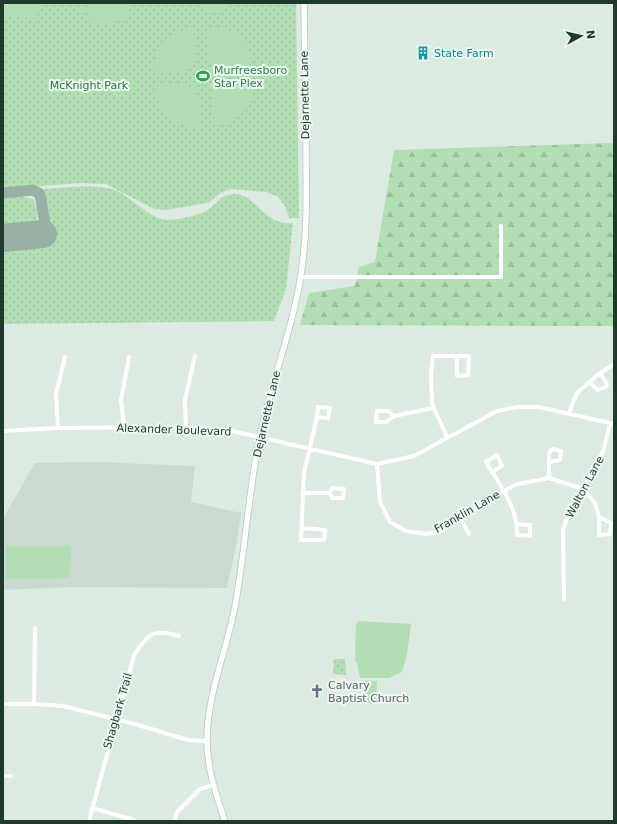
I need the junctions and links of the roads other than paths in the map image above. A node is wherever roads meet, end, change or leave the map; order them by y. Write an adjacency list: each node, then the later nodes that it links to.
1 (304, 3): 3 (main road, Dejarnette Lane)
2 (501, 226): 3 (street)
3 (301, 277): 20 (main road, Dejarnette Lane)
4 (195, 356): 18 (street)
5 (65, 357): 17 (street)
6 (129, 357): 16 (street)
7 (457, 357): 7 (street); 11 (street)
8 (614, 364): 9 (street)
9 (600, 373): 10 (street); 10 (street)
10 (589, 382): 12 (street)
11 (433, 408): 13 (street); 21 (street)
12 (569, 413): 15 (street, Alexander Boulevard); 21 (street, Alexander Boulevard)
13 (394, 416)
14 (317, 417): 22 (street)
15 (612, 424): 27 (street, Walton Lane)
16 (124, 427): 17 (street, Alexander Boulevard); 18 (street, Alexander Boulevard)
17 (58, 428): 19 (street, Alexander Boulevard)
18 (186, 428): 20 (street, Alexander Boulevard)
19 (3, 431)
20 (260, 436): 22 (street, Alexander Boulevard); 42 (main road, Dejarnette Lane)
21 (447, 437): 24 (street, Alexander Boulevard)
22 (311, 448): 24 (street, Alexander Boulevard); 29 (street)
23 (549, 462): 26 (street)
24 (377, 464): 32 (street, Franklin Lane)
25 (492, 472): 28 (street)
26 (549, 478): 27 (street, Franklin Lane); 28 (street, Franklin Lane)
27 (581, 490): 31 (street); 36 (street, Walton Lane)
28 (503, 491): 32 (street, Franklin Lane); 33 (street)
29 (302, 493): 30 (street); 34 (street)
30 (330, 493)
31 (599, 517): 31 (street)
32 (460, 518): 35 (street)
33 (517, 524)
34 (302, 528): 34 (street)
35 (469, 534)
36 (564, 599)
37 (35, 628): 40 (street)
38 (179, 636): 41 (street, Shagbark Trail)
39 (3, 704): 40 (street)
40 (34, 704): 41 (street)
41 (115, 720): 42 (street); 46 (street, Shagbark Trail)
42 (206, 741): 45 (main road, Dejarnette Lane)
43 (3, 776): 44 (street)
44 (11, 776)
45 (213, 785): 49 (street); 50 (main road, Dejarnette Lane)
46 (92, 808): 47 (street); 48 (street, Shagbark Trail)
47 (134, 820)
48 (89, 821)
49 (174, 821)
50 (225, 821)

